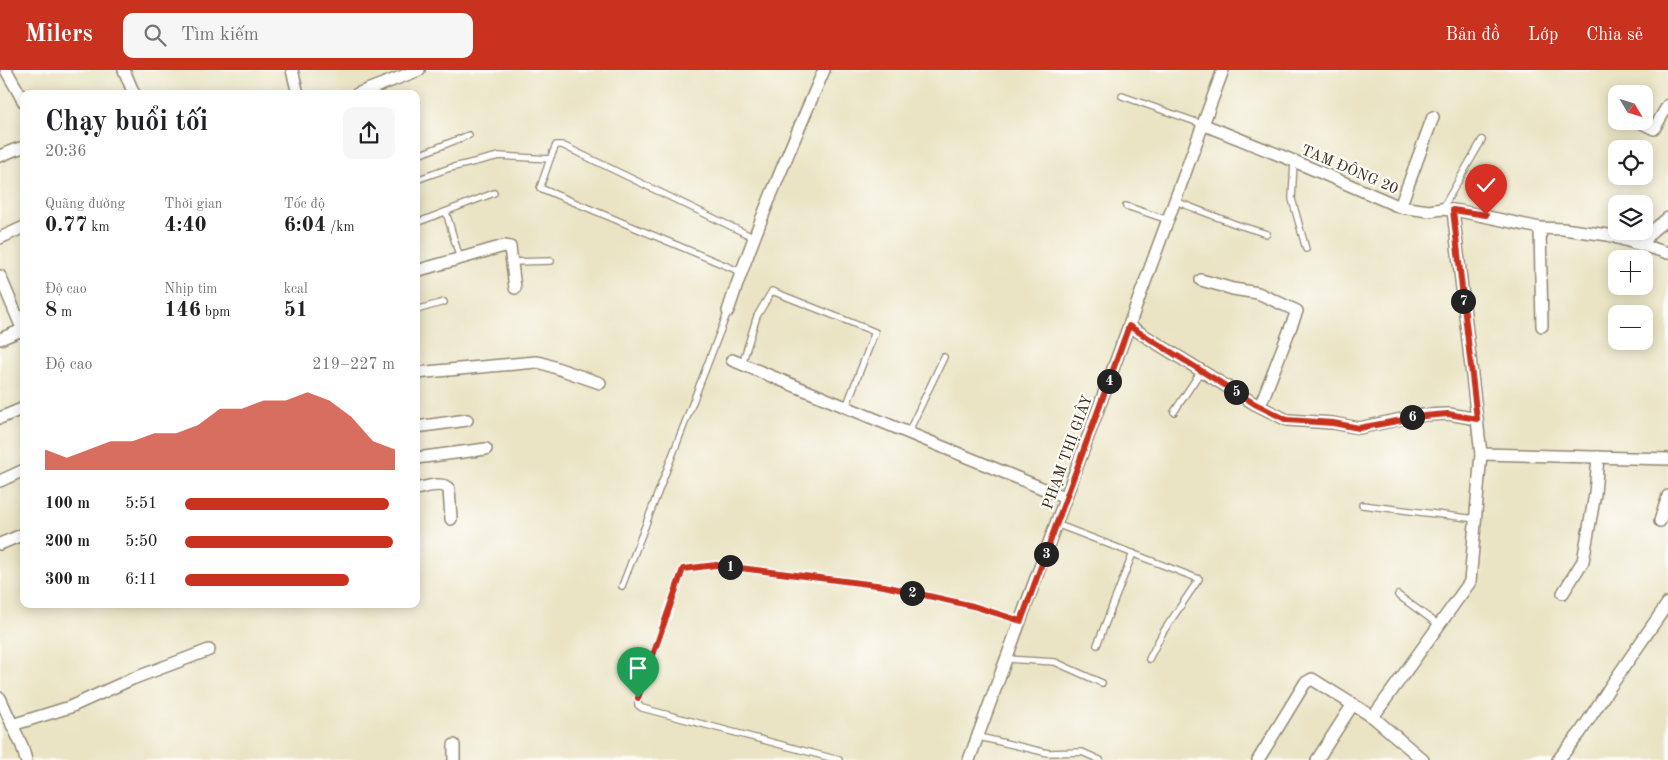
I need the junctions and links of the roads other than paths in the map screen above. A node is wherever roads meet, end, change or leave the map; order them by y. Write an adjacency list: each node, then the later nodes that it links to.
1 (6, 70): 10 (street)
2 (124, 70): 7 (street)
3 (292, 70): 8 (street)
4 (419, 70): 9 (street)
5 (824, 70): 37 (street)
6 (1223, 70): 14 (street, PHẠM THỊ GIÂY)
7 (132, 90)
8 (297, 90)
9 (368, 90)
10 (20, 95)
11 (1122, 96): 14 (lane)
12 (1668, 105): 15 (street)
13 (1433, 117): 27 (street)
14 (1202, 124): 22 (street, TAM ĐÔNG 20); 25 (street, PHẠM THỊ GIÂY)
15 (1653, 128)
16 (469, 135): 19 (lane)
17 (1482, 140): 28 (lane)
18 (20, 148): 20 (street)
19 (420, 154)
20 (0, 156)
21 (550, 159): 23 (lane); 37 (lane); 45 (lane)
22 (1294, 161): 27 (street, TAM ĐÔNG 20); 39 (lane)
23 (420, 179)
24 (494, 193): 29 (lane)
25 (1175, 201): 31 (street, PHẠM THỊ GIÂY); 35 (lane)
26 (1126, 206): 31 (lane)
27 (1400, 207): 28 (street, TAM ĐÔNG 20)
28 (1448, 209): 33 (street, TAM ĐÔNG 20); 67 (street)
29 (446, 212): 32 (lane); 41 (lane)
30 (1668, 218): 38 (street)
31 (1168, 220): 53 (street, PHẠM THỊ GIÂY)
32 (420, 222)
33 (1540, 228): 38 (street, TAM ĐÔNG 20); 54 (street)
34 (20, 229): 36 (street)
35 (1267, 234)
36 (0, 238)
37 (755, 238): 45 (street)
38 (1642, 245): 40 (street, TAM ĐÔNG 20)
39 (1306, 248)
40 (1668, 253)
41 (460, 258): 43 (street); 44 (street)
42 (551, 261): 43 (lane)
43 (512, 262): 48 (street)
44 (420, 270)
45 (741, 272): 51 (street)
46 (0, 276): 52 (street)
47 (1201, 280): 62 (street)
48 (514, 288)
49 (444, 302): 50 (lane)
50 (420, 309)
51 (728, 311): 89 (lane)
52 (20, 324)
53 (1129, 326): 59 (street); 80 (street, PHẠM THỊ GIÂY)
54 (1542, 326)
55 (20, 332): 56 (street)
56 (0, 339)
57 (944, 357): 70 (lane)
58 (737, 362): 63 (street); 63 (lane)
59 (1202, 371): 62 (street); 65 (lane)
60 (420, 374): 61 (street)
61 (600, 382)
62 (1260, 406): 67 (street)
63 (846, 407): 70 (street)
64 (20, 410): 66 (street)
65 (1174, 412)
66 (0, 418)
67 (1477, 419): 72 (street)
68 (467, 420): 69 (street)
69 (420, 426)
70 (908, 433): 80 (street)
71 (486, 449): 73 (street)
72 (1481, 454): 74 (street); 83 (street)
73 (420, 457)
74 (1598, 457): 75 (street); 90 (street)
75 (1668, 459)
76 (20, 472): 77 (street)
77 (0, 481)
78 (420, 488): 82 (street)
79 (1668, 496): 84 (street)
80 (1066, 498): 85 (street, PHẠM THỊ GIÂY)
81 (1362, 505): 83 (lane)
82 (451, 519)
83 (1476, 519): 94 (street)
84 (1660, 521)
85 (1056, 524): 88 (lane); 93 (street, PHẠM THỊ GIÂY)
86 (20, 536): 87 (street)
87 (0, 544)
88 (1133, 553): 95 (lane); 98 (lane)
89 (622, 586)
90 (1563, 593)
91 (1398, 595): 94 (lane)
92 (1668, 603): 114 (street)
93 (1021, 621): 97 (street, PHẠM THỊ GIÂY); 108 (lane)
94 (1438, 626): 102 (street)
95 (1097, 645)
96 (209, 650): 103 (street)
97 (1007, 659): 99 (lane); 104 (street, PHẠM THỊ GIÂY)
98 (1149, 660)
99 (1102, 683)
100 (0, 698): 103 (street)
101 (1353, 704): 102 (street); 111 (street); 112 (street)
102 (1373, 717): 113 (street)
103 (12, 724): 106 (street)
104 (979, 737): 109 (street, PHẠM THỊ GIÂY); 110 (lane)
105 (454, 745): 107 (street)
106 (26, 760)
107 (454, 760)
108 (839, 760)
109 (970, 760)
110 (1100, 760)
111 (1258, 760)
112 (1317, 760)
113 (1423, 760)
114 (1558, 760)

